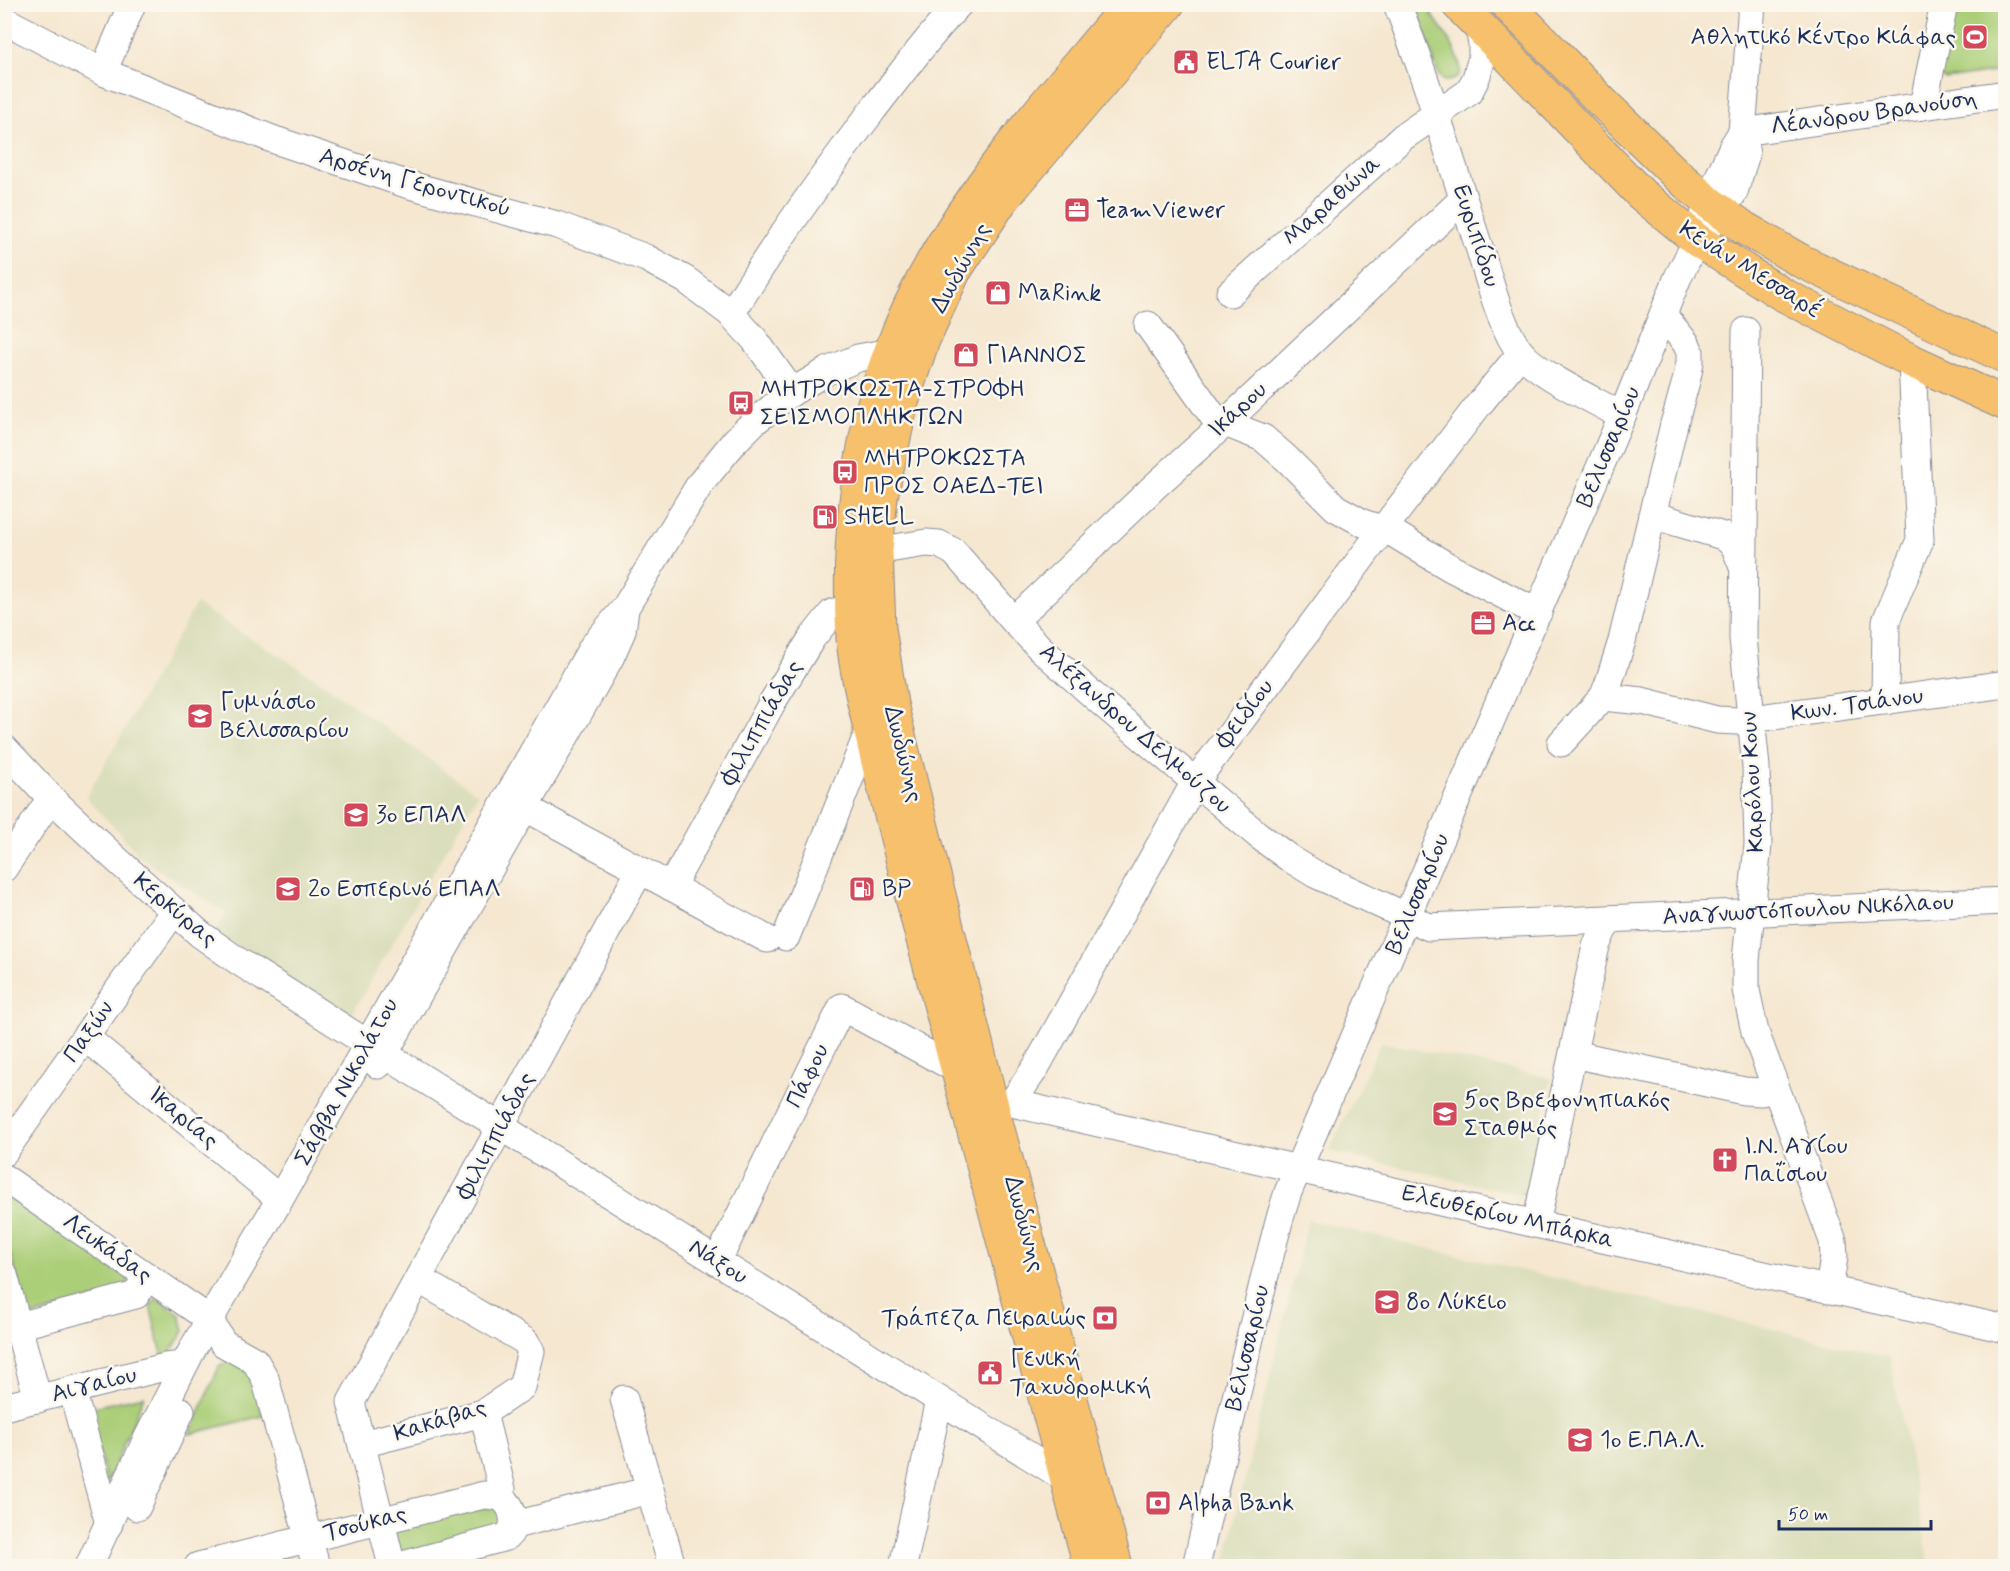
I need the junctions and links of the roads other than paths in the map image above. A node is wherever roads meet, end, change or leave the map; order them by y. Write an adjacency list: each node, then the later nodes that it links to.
1 (132, 4): 11 (street)
2 (1129, 4): 25 (main road, Δωδώνης)
3 (1168, 4): 25 (main road, Δωδώνης)
4 (1397, 4): 14 (street, Ευριπίδου)
5 (1507, 4): 17 (main road, Κενάν Μεσσαρέ)
6 (1752, 4): 15 (street)
7 (1944, 4): 13 (street)
8 (945, 9): 20 (street)
9 (1468, 15): 14 (street, Μαραθώνα); 18 (main road, Κενάν Μεσσαρέ)
10 (4, 20): 11 (street, Αρσένη Γεροντικού)
11 (103, 72): 20 (street, Αρσένη Γεροντικού)
12 (2006, 94): 13 (street, Λέανδρου Βρανούση)
13 (1923, 106): 15 (street, Λέανδρου Βρανούση)
14 (1437, 114): 16 (street, Ευριπίδου); 19 (street, Μαραθώνα)
15 (1742, 132): 17 (street, Βελισσαρίου)
16 (1463, 200): 24 (street, Ευριπίδου); 31 (street, Ικάρου)
17 (1715, 207): 18 (street, Βελισσαρίου); 26 (main road, Κενάν Μεσσαρέ)
18 (1697, 240): 21 (street, Βελισσαρίου); 27 (main road, Κενάν Μεσσαρέ)
19 (1230, 293)
20 (731, 314): 28 (street, Αρσένη Γεροντικού)
21 (1663, 315): 30 (street, Βελισσαρίου); 32 (street)
22 (1148, 325): 31 (street)
23 (1746, 332): 35 (street, Καρόλου Κουν)
24 (1521, 353): 30 (street, Ευριπίδου); 33 (street, Φειδίου)
25 (903, 356): 28 (street, Σάββα Νικολάτου); 34 (main road, Δωδώνης); 36 (main road, Δωδώνης)
26 (2006, 357)
27 (1912, 361): 29 (main road, Κενάν Μεσσαρέ); 42 (street)
28 (792, 392): 37 (street, Σάββα Νικολάτου)
29 (2006, 404)
30 (1622, 416): 38 (street, Βελισσαρίου)
31 (1225, 423): 33 (street); 39 (street, Ικάρου)
32 (1652, 515): 35 (street); 41 (street)
33 (1384, 528): 38 (street); 47 (street, Φειδίου)
34 (876, 551): 39 (street, Αλέξανδρου Δελμούζου); 63 (main road, Δωδώνης)
35 (1743, 567): 43 (street, Καρόλου Κουν)
36 (853, 607): 44 (main road, Δωδώνης); 52 (street, Φιλιππιάδας)
37 (625, 608): 49 (street, Σάββα Νικολάτου); 59 (street, Σάββα Νικολάτου)
38 (1538, 614): 56 (street, Βελισσαρίου)
39 (1014, 621): 47 (street, Αλέξανδρου Δελμούζου)
40 (2006, 684): 42 (street, Κων. Τσιάνου)
41 (1603, 697): 43 (street, Κων. Τσιάνου); 45 (street)
42 (1885, 701): 43 (street, Κων. Τσιάνου)
43 (1750, 721): 55 (street, Καρόλου Κουν)
44 (870, 728): 52 (street); 61 (main road, Δωδώνης)
45 (1561, 743)
46 (4, 748): 48 (street, Κερκύρας)
47 (1195, 782): 56 (street, Αλέξανδρου Δελμούζου); 63 (street, Φειδίου)
48 (51, 798): 50 (street); 54 (street, Κερκύρας)
49 (525, 808): 51 (street); 59 (street, Σάββα Νικολάτου)
50 (4, 868)
51 (640, 870): 52 (street); 64 (street, Φιλιππιάδας)
52 (671, 887)
53 (2006, 901): 55 (street, Αναγνωστόπουλου Νικόλαου)
54 (174, 911): 58 (street, Παξών); 59 (street, Κερκύρας)
55 (1752, 912): 57 (street, Αναγνωστόπουλου Νικόλαου); 62 (street, Καρόλου Κουν)
56 (1407, 918): 57 (street, Αλέξανδρου Δελμούζου); 66 (street, Βελισσαρίου)
57 (1611, 919): 60 (street)
58 (85, 1037): 65 (street, Παξών); 68 (street, Ικαρίας)
59 (376, 1049): 64 (street, Νάξου); 68 (street, Σάββα Νικολάτου); 76 (street, Σάββα Νικολάτου)
60 (1573, 1054): 62 (street); 69 (street)
61 (956, 1069): 70 (street, Πάφου); 86 (main road, Δωδώνης)
62 (1776, 1089): 74 (street, Καρόλου Κουν)
63 (999, 1105): 66 (street, Ελευθερίου Μπάρκα); 102 (main road, Δωδώνης)
64 (501, 1127): 70 (street, Νάξου); 73 (street, Φιλιππιάδας)
65 (4, 1152)
66 (1298, 1169): 69 (street, Ελευθερίου Μπάρκα); 103 (street, Βελισσαρίου)
67 (4, 1178): 72 (street, Λευκάδας)
68 (280, 1199): 76 (street, Σάββα Νικολάτου)
69 (1536, 1224): 74 (street, Ελευθερίου Μπάρκα)
70 (717, 1262): 82 (street, Νάξου)
71 (4, 1275): 75 (street)
72 (147, 1276): 75 (street); 76 (street, Λευκάδας)
73 (418, 1279): 84 (street, Κακάβας); 85 (street, Φιλιππιάδας)
74 (1829, 1290): 77 (street, Ελευθερίου Μπάρκα)
75 (18, 1326): 80 (street)
76 (214, 1329): 78 (street, Σάββα Νικολάτου); 92 (street, Λευκάδας); 94 (street, Σάββα Νικολάτου)
77 (2006, 1329)
78 (183, 1365): 79 (street, Αιγαίου); 90 (street, Σάββα Νικολάτου)
79 (72, 1390): 80 (street, Αιγαίου); 90 (street)
80 (38, 1399): 83 (street, Αιγαίου)
81 (624, 1399): 87 (street)
82 (939, 1400): 86 (street, Νάξου); 100 (street)
83 (4, 1407)
84 (483, 1413): 85 (street, Κακάβας); 88 (street)
85 (362, 1444): 89 (street)
86 (1068, 1480): 101 (main road, Δωδώνης)
87 (650, 1490): 91 (street, Τσούκας); 99 (street)
88 (501, 1497): 89 (street, Τσούκας); 91 (street)
89 (381, 1520): 92 (street, Τσούκας); 97 (street)
90 (109, 1524): 93 (street, Σάββα Νικολάτου)
91 (515, 1525): 98 (street, Τσούκας)
92 (308, 1539): 95 (street, Τσούκας); 96 (street, Λευκάδας)
93 (89, 1566)
94 (110, 1566)
95 (198, 1566)
96 (316, 1566)
97 (392, 1566)
98 (399, 1566)
99 (672, 1566)
100 (903, 1566)
101 (1090, 1566)
102 (1116, 1566)
103 (1196, 1566)

